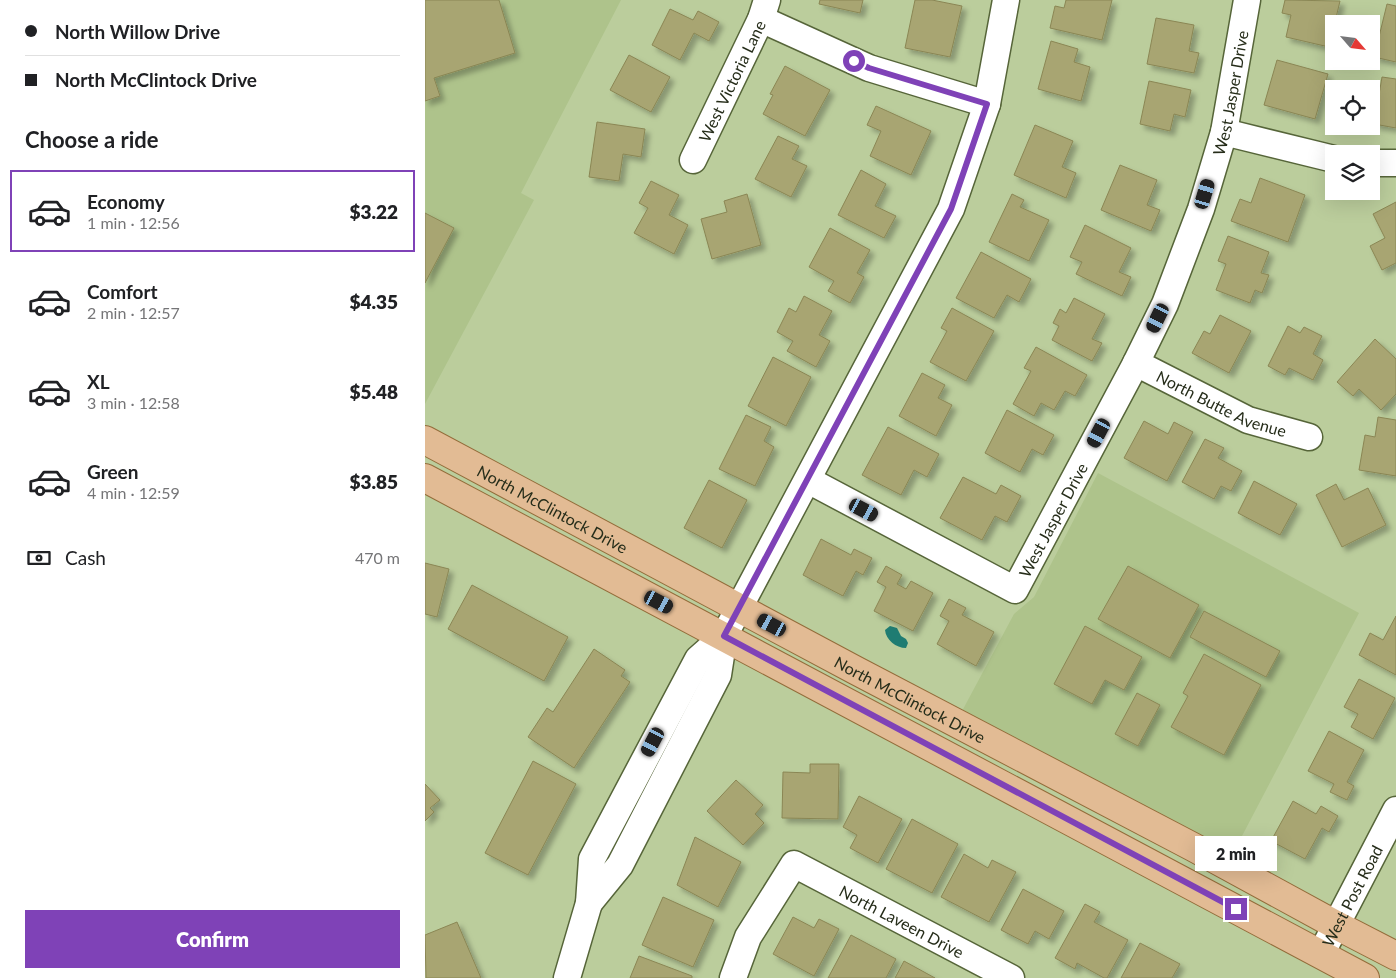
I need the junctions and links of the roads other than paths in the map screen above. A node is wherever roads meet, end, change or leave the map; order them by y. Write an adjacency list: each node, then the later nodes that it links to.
1 (1007, 0): 4 (street)
2 (1247, 0): 5 (street, West Jasper Drive)
3 (764, 10): 4 (street); 7 (street, West Victoria Lane)
4 (987, 104): 14 (street)
5 (1224, 132): 6 (street); 10 (street, West Jasper Drive)
6 (1325, 157)
7 (693, 160)
8 (1380, 162): 9 (street)
9 (1396, 163)
10 (1136, 363): 11 (street, North Butte Avenue); 14 (street, West Jasper Drive)
11 (1309, 438)
12 (425, 440): 15 (main road, North McClintock Drive)
13 (425, 478): 15 (main road, North McClintock Drive)
14 (808, 480): 15 (street)
15 (731, 622): 17 (main road, North McClintock Drive); 18 (main road, North McClintock Drive); 20 (street)
16 (1396, 810): 17 (street, West Post Road)
17 (1336, 925): 18 (street, West Post Road); 19 (main road, North McClintock Drive)
18 (1321, 954): 23 (main road, North McClintock Drive)
19 (1396, 956)
20 (567, 978)
21 (733, 978): 22 (street, North Laveen Drive)
22 (1011, 978)
23 (1365, 978)

